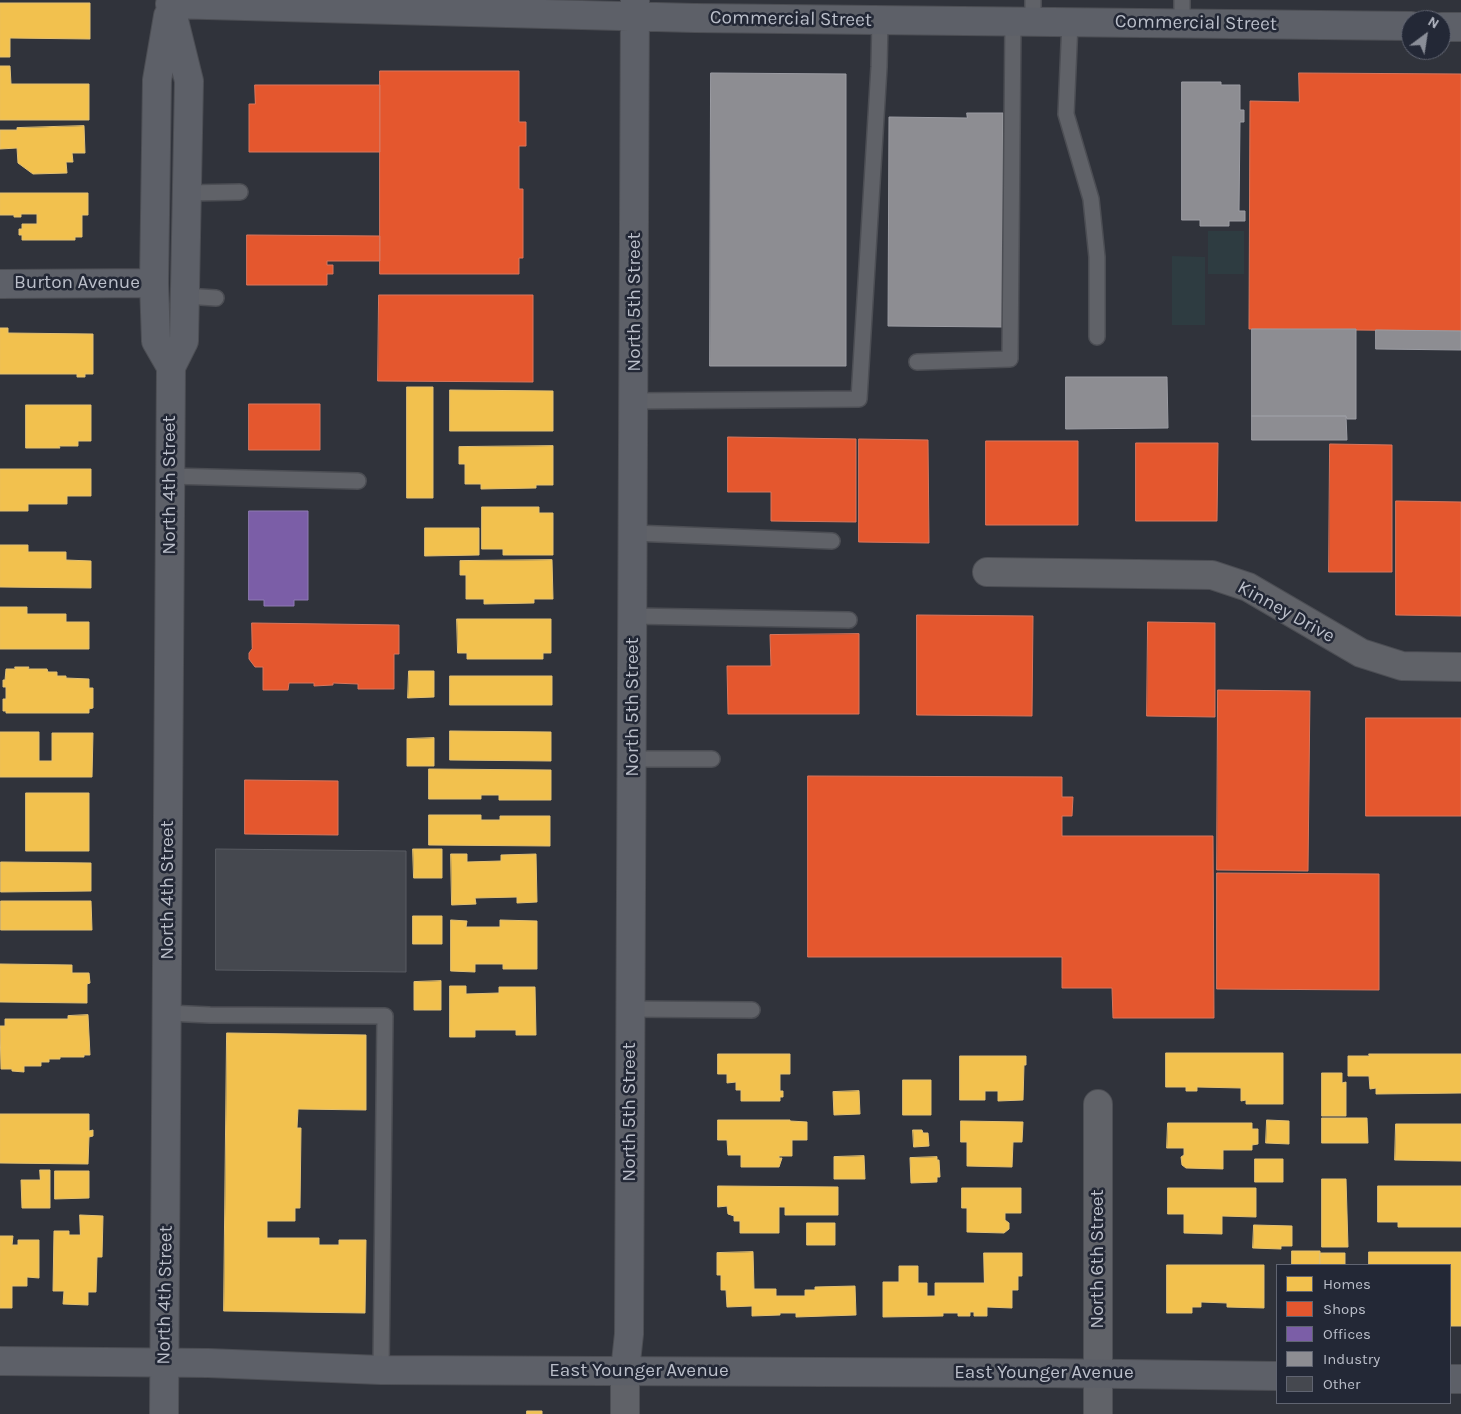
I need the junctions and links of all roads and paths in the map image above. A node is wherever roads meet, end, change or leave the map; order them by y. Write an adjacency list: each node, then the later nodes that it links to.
1 (170, 2): 2 (street, Commercial Street); 9 (street, North 4th Street); 10 (street, North 4th Street)
2 (636, 8): 5 (street, Commercial Street); 17 (street, North 5th Street)
3 (1182, 12): 6 (street, Commercial Street); 7 (street, Commercial Street)
4 (1026, 14): 5 (street, Commercial Street); 6 (street, Commercial Street); 15 (lane)
5 (880, 20): 17 (lane)
6 (1070, 22): 14 (lane)
7 (1401, 25)
8 (240, 192): 9 (lane)
9 (187, 193): 12 (street, North 4th Street)
10 (154, 283): 11 (street, Burton Avenue); 16 (street, North 4th Street)
11 (0, 284)
12 (185, 296): 13 (lane); 16 (street, North 4th Street)
13 (216, 298)
14 (1096, 336)
15 (917, 362)
16 (170, 367): 18 (street, North 4th Street)
17 (634, 401): 20 (street, North 5th Street)
18 (170, 476): 19 (lane); 30 (street, North 4th Street)
19 (358, 482)
20 (633, 533): 21 (lane); 23 (street, North 5th Street)
21 (832, 541)
22 (987, 572): 25 (street, Kinney Drive)
23 (633, 616): 24 (lane); 26 (street, North 5th Street)
24 (848, 620)
25 (1461, 666)
26 (632, 759): 27 (lane); 28 (street, North 5th Street)
27 (712, 759)
28 (631, 1010): 29 (lane); 35 (street, North 5th Street)
29 (752, 1010)
30 (167, 1013): 33 (street, North 4th Street); 34 (lane)
31 (1098, 1104): 36 (street, North 6th Street)
32 (0, 1361): 33 (street, East Younger Avenue)
33 (165, 1362): 34 (street, East Younger Avenue); 38 (street, North 4th Street)
34 (381, 1370): 35 (street, East Younger Avenue)
35 (625, 1371): 36 (street, East Younger Avenue); 39 (street, North 5th Street)
36 (1098, 1373): 37 (street, East Younger Avenue); 40 (street, North 6th Street)
37 (1276, 1376)
38 (164, 1414)
39 (625, 1414)
40 (1098, 1414)

